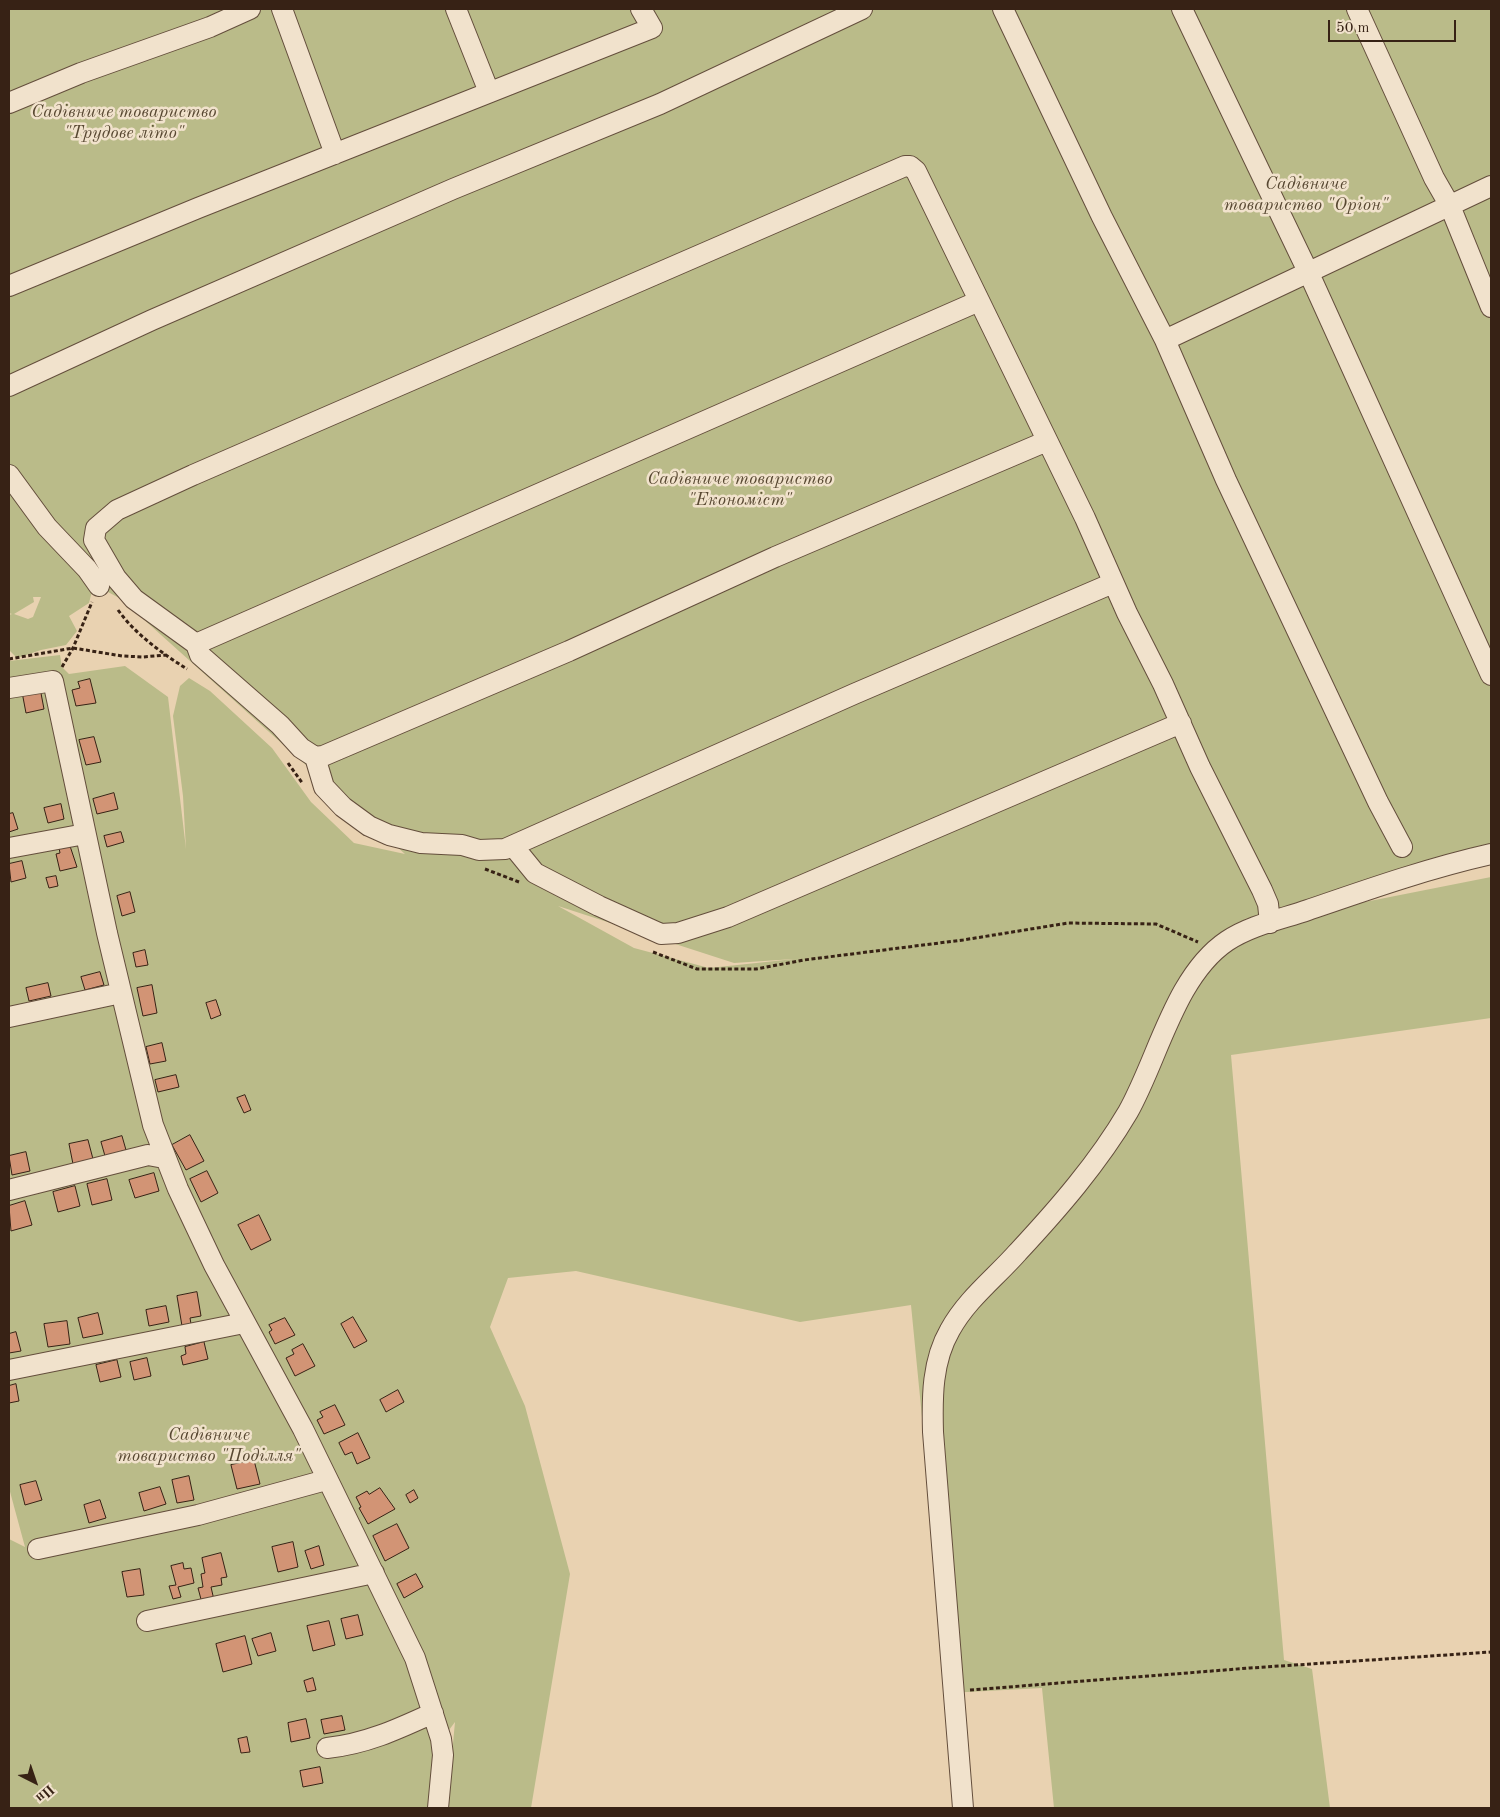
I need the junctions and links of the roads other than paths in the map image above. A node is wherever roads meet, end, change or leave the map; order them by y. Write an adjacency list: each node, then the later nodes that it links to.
1 (250, 9): 10 (street)
2 (282, 9): 11 (street)
3 (456, 9): 9 (street)
4 (641, 9): 9 (street)
5 (862, 9): 19 (street)
6 (1003, 9): 18 (street)
7 (1182, 9): 14 (street)
8 (1357, 9): 13 (street)
9 (489, 92): 11 (street)
10 (9, 104)
11 (335, 154): 15 (street)
12 (1491, 186): 13 (street)
13 (1450, 206): 14 (street); 17 (street)
14 (1308, 271): 18 (street); 25 (street)
15 (9, 286)
16 (979, 301): 20 (street); 24 (street); 24 (street)
17 (1491, 307)
18 (1165, 340): 31 (street)
19 (9, 386)
20 (1047, 441): 22 (street); 28 (street)
21 (9, 475): 23 (street)
22 (1114, 583): 27 (street); 30 (street)
23 (100, 586)
24 (196, 644): 28 (street)
25 (1491, 675)
26 (9, 688): 29 (street)
27 (1181, 724): 30 (street); 34 (street)
28 (314, 757): 30 (street)
29 (85, 834): 32 (street); 35 (street)
30 (513, 846)
31 (1402, 847)
32 (9, 848)
33 (1491, 854): 34 (street)
34 (1270, 923): 48 (street)
35 (121, 993): 36 (street); 37 (street)
36 (9, 1017)
37 (164, 1158): 38 (street); 39 (street)
38 (9, 1190)
39 (244, 1323): 40 (street); 41 (street)
40 (9, 1370)
41 (326, 1480): 42 (street); 43 (street)
42 (38, 1549)
43 (374, 1573): 44 (street); 45 (street)
44 (147, 1621)
45 (433, 1713): 46 (street); 47 (street)
46 (327, 1748)
47 (438, 1808)
48 (963, 1808)

